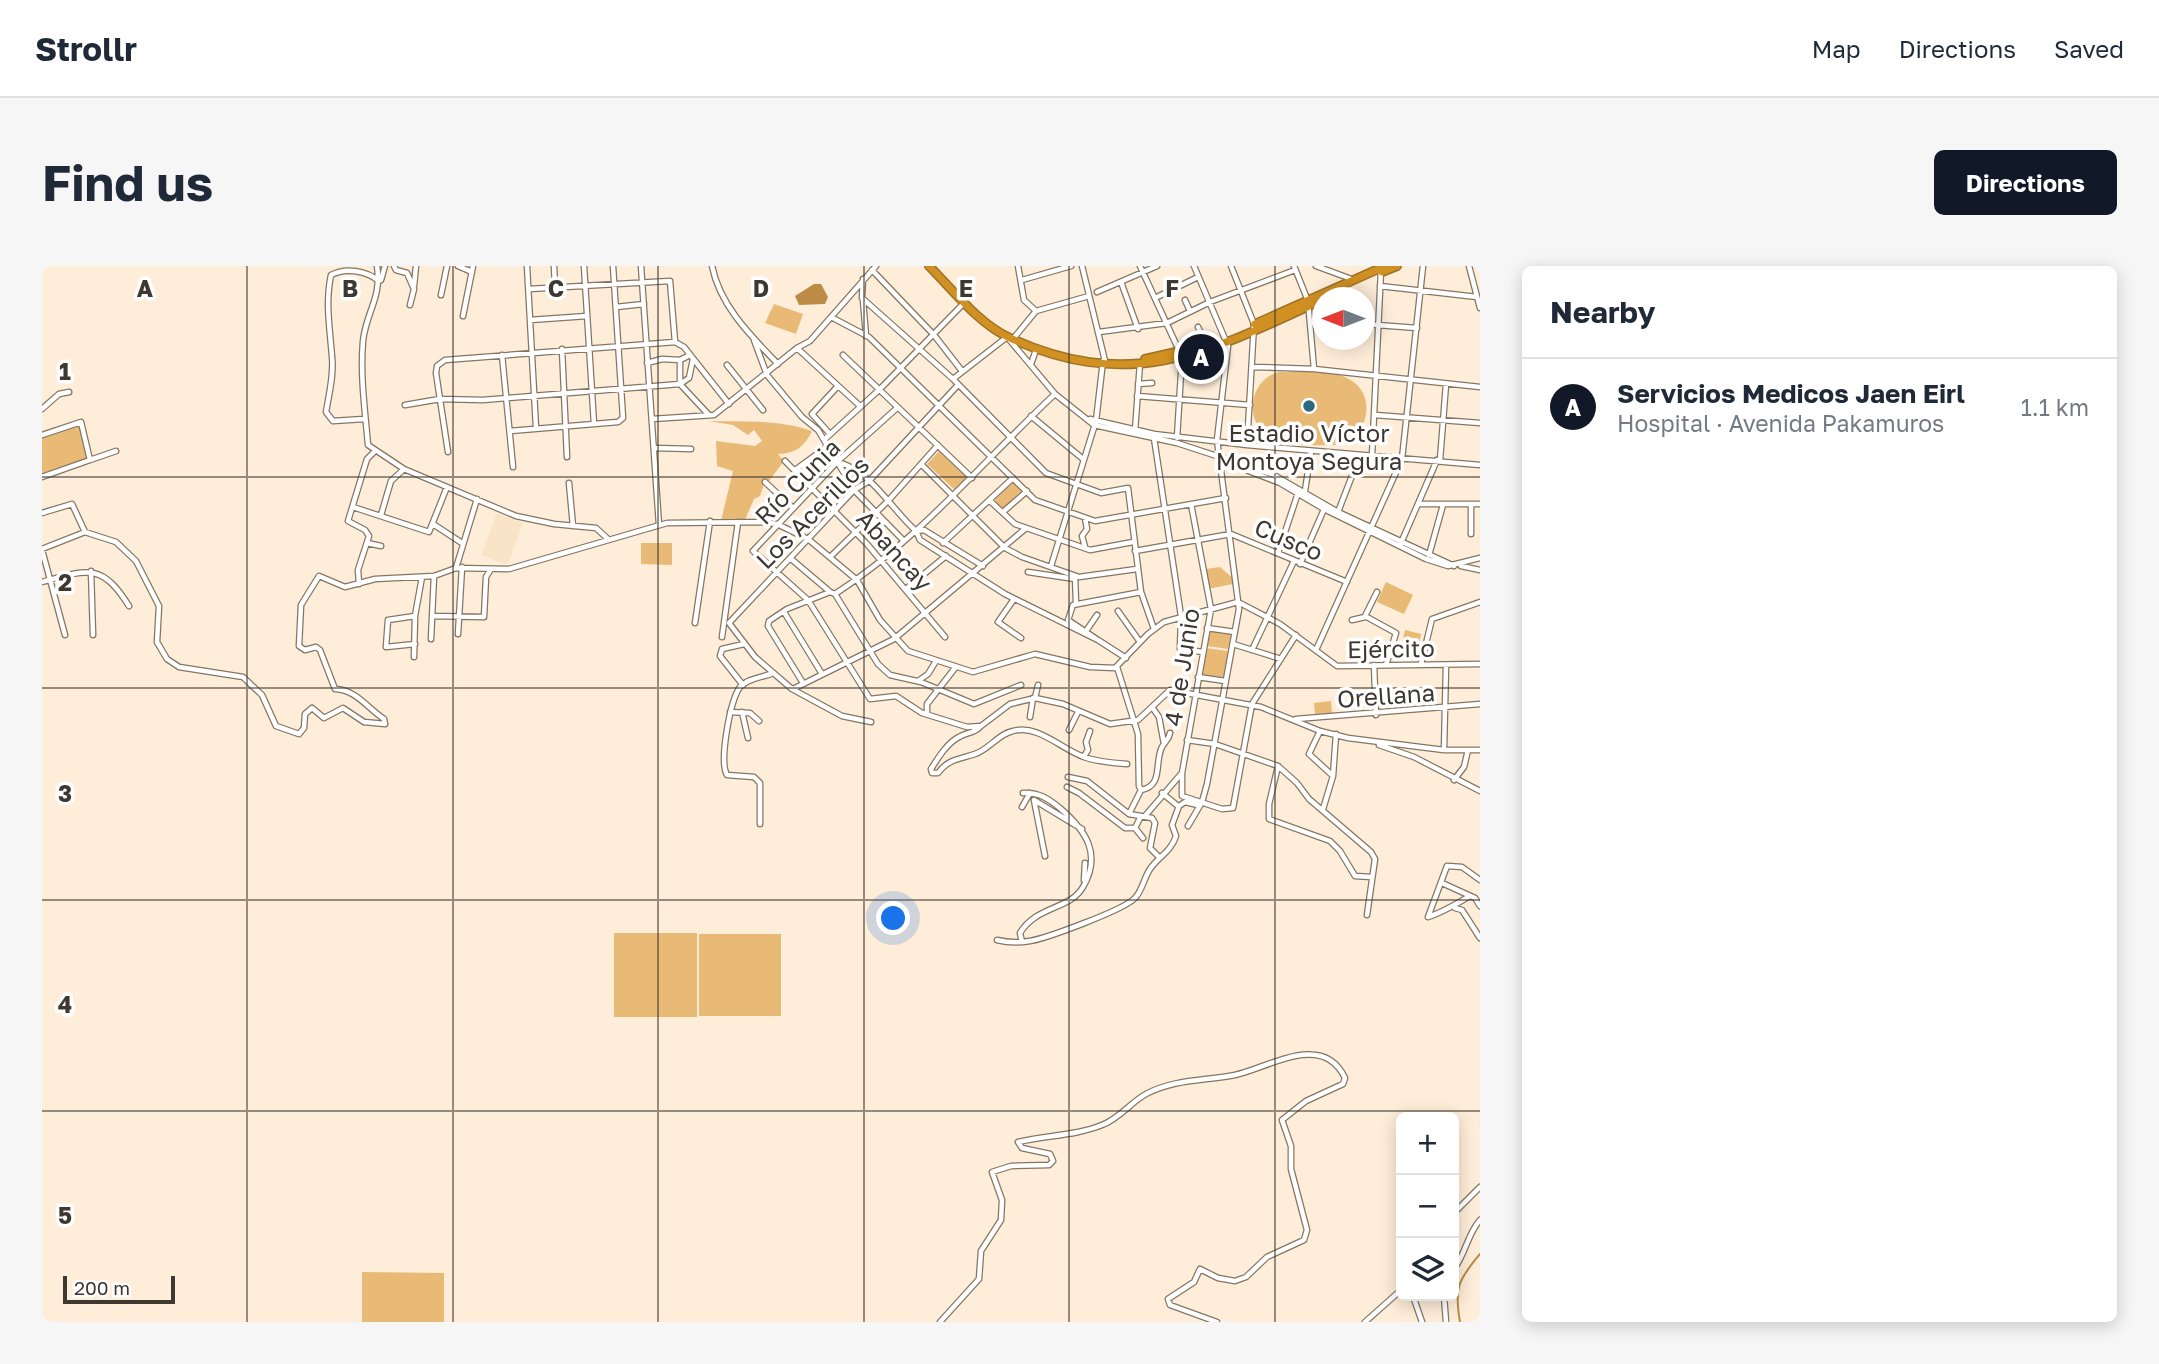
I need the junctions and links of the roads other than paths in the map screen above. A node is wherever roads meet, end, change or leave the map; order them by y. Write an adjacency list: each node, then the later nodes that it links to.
1 (377, 266): 34 (street)
2 (386, 266): 34 (street)
3 (394, 266): 42 (street)
4 (416, 266): 42 (street)
5 (447, 266): 47 (street)
6 (458, 266): 28 (street)
7 (527, 266): 43 (street)
8 (554, 266): 40 (street)
9 (584, 266): 38 (street)
10 (613, 266): 37 (street)
11 (641, 266): 35 (street)
12 (712, 266): 79 (street)
13 (929, 266): 53 (highway)
14 (1018, 266): 32 (street)
15 (1071, 266): 32 (street)
16 (1082, 266): 48 (street)
17 (1140, 266): 29 (street)
18 (1157, 266): 29 (street)
19 (1194, 266): 30 (street)
20 (1231, 266): 45 (street)
21 (1316, 266): 33 (street)
22 (1397, 266): 27 (highway)
23 (1423, 266): 46 (street)
24 (1469, 266): 49 (street)
25 (874, 268): 31 (street); 75 (street)
26 (1294, 268): 45 (street); 56 (street)
27 (1382, 268): 33 (highway); 39 (street); 41 (highway)
28 (472, 269): 63 (street)
29 (1143, 273): 36 (street); 50 (street)
30 (1198, 276): 50 (street); 54 (street)
31 (863, 279): 51 (street); 65 (street)
32 (1021, 280): 61 (street)
33 (1354, 280): 56 (highway)
34 (379, 282): 142 (street); 142 (street)
35 (642, 282): 37 (street); 57 (street); 81 (street)
36 (1121, 282): 44 (street); 73 (street)
37 (614, 283): 38 (street); 59 (street)
38 (584, 285): 40 (street); 64 (street)
39 (1380, 286): 46 (street); 69 (street)
40 (555, 287): 43 (street)
41 (1347, 287)
42 (414, 289): 58 (street)
43 (529, 289): 66 (street)
44 (1097, 292)
45 (1240, 292): 54 (street); 71 (street)
46 (1421, 292): 49 (street); 72 (street)
47 (442, 295)
48 (1089, 296): 61 (street); 74 (street)
49 (1477, 297): 60 (street)
50 (1155, 298): 67 (street)
51 (863, 299): 76 (street); 87 (street)
52 (1185, 300): 62 (street)
53 (964, 302): 75 (street); 77 (highway)
54 (1210, 302): 62 (street); 78 (street)
55 (1312, 302): 56 (highway)
56 (1309, 303): 68 (street); 71 (highway)
57 (644, 304): 59 (street); 80 (street)
58 (410, 305)
59 (616, 307): 83 (street)
60 (1480, 308)
61 (1036, 311): 77 (street)
62 (1190, 311): 67 (street)
63 (463, 316)
64 (587, 316): 66 (street); 84 (street)
65 (831, 317): 76 (street); 85 (street)
66 (530, 320): 89 (street)
67 (1167, 323): 73 (street); 92 (street)
68 (1310, 323): 103 (street)
69 (1378, 324): 72 (street); 106 (street)
70 (1198, 327): 82 (street)
71 (1254, 327): 78 (highway); 101 (street)
72 (1417, 328): 108 (street)
73 (1138, 329): 74 (street)
74 (1099, 332): 97 (street)
75 (934, 335): 87 (street); 104 (street)
76 (866, 336): 102 (street)
77 (1010, 338): 88 (highway); 100 (street); 104 (street)
78 (1226, 339): 82 (highway); 92 (highway); 129 (street)
79 (754, 340): 98 (street); 105 (street)
80 (646, 342): 81 (street); 83 (street); 96 (street)
81 (676, 342): 93 (street)
82 (1206, 344): 92 (highway)
83 (618, 345): 84 (street); 117 (street)
84 (590, 347): 86 (street); 119 (street)
85 (797, 348): 98 (street); 114 (street)
86 (562, 349): 89 (street); 122 (street)
87 (917, 349): 102 (street); 107 (street)
88 (1037, 349): 97 (highway); 100 (street)
89 (532, 353): 90 (street); 123 (street)
90 (502, 355): 125 (street); 127 (street)
91 (843, 355): 118 (street)
92 (1182, 355): 95 (highway); 128 (street)
93 (692, 357): 94 (street); 110 (street); 130 (street)
94 (680, 360): 96 (street); 110 (street)
95 (1140, 362): 97 (highway); 111 (street)
96 (647, 363): 113 (street)
97 (1103, 363): 145 (street)
98 (778, 364): 105 (street)
99 (727, 365): 120 (street)
100 (1030, 365): 124 (street)
101 (1253, 367): 103 (street); 133 (street)
102 (898, 368): 118 (street); 132 (street)
103 (1314, 369): 106 (street)
104 (962, 371): 107 (street)
105 (767, 375): 120 (street); 157 (street)
106 (1375, 375): 108 (street); 139 (street)
107 (953, 379): 115 (street)
108 (1413, 381): 112 (street); 141 (street)
109 (1152, 383): 111 (street)
110 (680, 384): 113 (street); 138 (street)
111 (1138, 384): 126 (street)
112 (1446, 384): 116 (street); 144 (street)
113 (649, 386): 117 (street); 143 (street)
114 (838, 386): 134 (street); 153 (street)
115 (957, 386): 132 (street, Los Acerillos); 155 (street)
116 (1480, 387)
117 (622, 388): 119 (street); 147 (street)
118 (880, 389): 134 (street); 135 (street)
119 (592, 390): 122 (street); 147 (street)
120 (747, 391): 130 (street); 137 (street)
121 (69, 392): 136 (street)
122 (565, 392): 123 (street); 148 (street)
123 (536, 394): 125 (street); 150 (street)
124 (1055, 394): 140 (street); 145 (street)
125 (508, 397): 127 (street); 151 (street)
126 (1137, 397): 128 (street); 152 (street)
127 (440, 399): 131 (street); 168 (street)
128 (1181, 400): 129 (street); 158 (street)
129 (1221, 403): 133 (street); 159 (street)
130 (729, 404): 138 (street)
131 (405, 405)
132 (938, 405): 149 (street, Los Acerillos); 172 (street)
133 (1250, 405): 160 (street)
134 (860, 406): 153 (street)
135 (897, 408): 149 (street); 179 (street, Río Cunia)
136 (42, 409)
137 (763, 410)
138 (708, 414): 143 (street)
139 (1375, 415): 141 (street); 170 (street)
140 (1031, 416): 155 (street); 174 (street)
141 (1408, 417): 144 (street); 175 (street)
142 (364, 419): 166 (street)
143 (652, 419): 163 (street)
144 (1444, 420): 146 (street); 177 (street)
145 (1095, 423): 152 (street); 174 (street)
146 (1480, 423)
147 (594, 424): 148 (street)
148 (566, 425): 150 (street); 171 (street)
149 (921, 426): 161 (street); 188 (street, Los Acerillos)
150 (536, 428): 151 (street)
151 (510, 431): 182 (street)
152 (1135, 432): 156 (street)
153 (830, 434): 157 (street)
154 (42, 435): 176 (street)
155 (1012, 436): 172 (street); 191 (street)
156 (1154, 436): 158 (street); 211 (street)
157 (825, 439): 162 (street)
158 (1177, 440): 159 (street); 173 (street)
159 (1217, 440): 160 (street); 173 (street)
160 (1247, 444): 167 (street)
161 (938, 445): 180 (street); 186 (street)
162 (828, 446): 179 (street); 184 (street)
163 (655, 448): 164 (street); 227 (street)
164 (691, 449)
165 (116, 451): 176 (street)
166 (375, 451): 183 (street); 208 (street)
167 (1311, 451): 169 (street); 196 (street)
168 (449, 452)
169 (1360, 455): 170 (street); 217 (street)
170 (1372, 456): 175 (street)
171 (567, 457)
172 (992, 458): 186 (street); 187 (street)
173 (1219, 458): 196 (street); 199 (street)
174 (1083, 459): 191 (street)
175 (1402, 459): 177 (street); 230 (street)
176 (90, 460): 185 (street)
177 (1438, 460): 181 (street); 204 (street)
178 (785, 461): 184 (street, Abancay)
179 (837, 462): 188 (street); 193 (street, Río Cunia); 194 (street)
180 (921, 464): 197 (street); 201 (street)
181 (1480, 465)
182 (513, 467)
183 (404, 469): 192 (street); 218 (street)
184 (795, 470): 193 (street, Abancay)
185 (42, 477)
186 (972, 478): 197 (street)
187 (1013, 478): 195 (street); 202 (street)
188 (869, 481): 194 (street, Los Acerillos); 201 (street)
189 (765, 482): 198 (street)
190 (569, 483): 228 (street)
191 (1076, 485): 215 (street); 220 (street)
192 (447, 487): 200 (street); 225 (street)
193 (812, 488): 210 (street, Río Cunia); 212 (street, Abancay)
194 (854, 490): 212 (street, Los Acerillos); 213 (street)
195 (1027, 491): 214 (street); 215 (street)
196 (1302, 492): 209 (street); 252 (street)
197 (955, 495): 219 (street); 231 (street)
198 (781, 496): 210 (street); 224 (street)
199 (1226, 498): 203 (street); 234 (street)
200 (478, 499): 228 (street); 243 (street)
201 (888, 501): 213 (street); 231 (street)
202 (990, 501): 214 (street); 219 (street)
203 (1191, 504): 211 (street); 238 (street, 4 de Junio)
204 (1420, 504): 207 (street); 246 (street)
205 (1471, 504): 206 (street); 207 (street); 235 (street)
206 (1480, 504)
207 (1443, 505): 255 (street)
208 (353, 507): 218 (street); 242 (street)
209 (1325, 507): 217 (street); 260 (street)
210 (793, 508): 226 (street, Río Cunia)
211 (1166, 509): 220 (street); 245 (street)
212 (834, 511): 233 (street, Abancay); 236 (street, Los Acerillos)
213 (875, 511): 233 (street); 240 (street)
214 (1003, 512): 229 (street)
215 (1067, 512): 221 (street); 237 (street)
216 (42, 513): 232 (street)
217 (1338, 514): 230 (street)
218 (381, 515): 225 (street)
219 (976, 515): 244 (street); 248 (street)
220 (1131, 515): 221 (street); 241 (street)
221 (1085, 518): 249 (street)
222 (710, 521): 223 (street); 227 (street); 302 (street)
223 (738, 522): 224 (street); 311 (street)
224 (762, 522): 226 (street)
225 (433, 524): 243 (street)
226 (777, 524): 236 (street); 270 (street, Río Cunia)
227 (659, 525): 239 (street)
228 (573, 526): 239 (street)
229 (1025, 529): 237 (street); 248 (street)
230 (1371, 530): 246 (street); 278 (street)
231 (916, 531): 240 (street); 244 (street); 253 (street)
232 (85, 532): 250 (street); 279 (street)
233 (855, 532): 254 (street); 258 (street, Abancay)
234 (1231, 534): 238 (street, Cusco); 252 (street, Cusco); 286 (street)
235 (1472, 534)
236 (808, 539): 254 (street); 256 (street, Los Acerillos)
237 (1059, 539): 249 (street); 263 (street)
238 (1199, 539): 245 (street, Cusco); 290 (street, 4 de Junio)
239 (608, 540): 265 (street)
240 (903, 540): 258 (street)
241 (1133, 542): 249 (street); 251 (street)
242 (367, 543): 247 (street); 279 (street)
243 (463, 543): 264 (street)
244 (943, 543): 262 (street)
245 (1171, 545): 251 (street, Cusco); 297 (street)
246 (1400, 545): 255 (street)
247 (381, 546)
248 (1005, 548): 262 (street); 263 (street)
249 (1086, 548)
250 (42, 549): 275 (street)
251 (1135, 551): 266 (street)
252 (1278, 553): 259 (street, Cusco)
253 (946, 556): 271 (street); 280 (street)
254 (830, 557): 276 (street)
255 (1428, 557): 261 (street)
256 (790, 558): 270 (street, Los Acerillos); 282 (street)
257 (1480, 558): 261 (street)
258 (882, 560): 276 (street); 280 (street, Abancay)
259 (1294, 561): 260 (street, Cusco); 298 (street)
260 (1300, 564): 278 (street, Cusco)
261 (1461, 565): 267 (street)
262 (983, 566): 271 (street)
263 (1051, 566): 274 (street)
264 (459, 567): 265 (street); 272 (street); 299 (street)
265 (491, 569): 299 (street)
266 (1137, 569): 274 (street); 281 (street)
267 (1480, 570)
268 (91, 571): 275 (street); 289 (street); 309 (street)
269 (1028, 572): 274 (street)
270 (776, 573): 285 (street); 319 (street, Los Acerillos)
271 (974, 575): 284 (street); 293 (street)
272 (434, 576): 273 (street); 296 (street)
273 (422, 577): 279 (street); 295 (street)
274 (1075, 577): 288 (street)
275 (51, 579): 277 (street); 308 (street)
276 (857, 580): 282 (street); 315 (street)
277 (42, 582)
278 (1347, 582): 322 (street)
279 (359, 584)
280 (907, 588): 293 (street, Abancay)
281 (1140, 592): 288 (street); 304 (street)
282 (832, 593): 285 (street); 323 (street)
283 (1377, 593): 300 (street)
284 (1014, 599): 313 (street); 316 (street)
285 (808, 600): 292 (street); 329 (street)
286 (1238, 602): 290 (street); 298 (street, Ejército); 306 (street)
287 (1480, 602): 330 (street)
288 (1076, 604): 305 (street)
289 (129, 606)
290 (1210, 609): 297 (street); 303 (street, 4 de Junio)
291 (1118, 611): 317 (street)
292 (784, 612): 338 (street); 342 (street)
293 (928, 613): 312 (street, Abancay); 315 (street)
294 (1097, 615): 305 (street)
295 (415, 616): 318 (street); 318 (street)
296 (432, 616): 299 (street); 314 (street)
297 (1181, 616): 304 (street); 324 (street)
298 (1267, 616): 310 (street, Ejército); 321 (street)
299 (459, 617): 307 (street)
300 (1365, 617): 301 (street); 333 (street)
301 (1352, 620)
302 (695, 623)
303 (1207, 628): 306 (street); 324 (street, 4 de Junio)
304 (1154, 629): 317 (street)
305 (1086, 631): 316 (street)
306 (1235, 632): 320 (street)
307 (458, 634)
308 (65, 635)
309 (93, 635)
310 (1296, 635): 322 (street, Ejército); 327 (street)
311 (722, 637)
312 (946, 637)
313 (1021, 638)
314 (431, 639)
315 (894, 639): 323 (street); 328 (street)
316 (1098, 640): 326 (street)
317 (1140, 642): 326 (street)
318 (415, 644): 325 (street)
319 (745, 644): 337 (street); 343 (street)
320 (1233, 644): 321 (street); 341 (street)
321 (1252, 650): 327 (street)
322 (1316, 650): 332 (street, Ejército)
323 (871, 651): 329 (street); 340 (street)
324 (1203, 652): 339 (street, 4 de Junio)
325 (414, 657)
326 (1126, 659): 335 (street)
327 (1281, 659): 351 (street)
328 (936, 661): 336 (street); 340 (street)
329 (848, 662): 338 (street); 358 (street)
330 (1421, 664): 333 (street, Ejército); 334 (street, Ejército)
331 (1480, 664): 334 (street, Ejército)
332 (1374, 665): 333 (street, Ejército); 359 (street)
333 (1386, 665)
334 (1446, 665): 354 (street)
335 (1117, 667): 336 (street); 364 (street)
336 (955, 668): 347 (street)
337 (771, 674): 343 (street); 346 (street)
338 (822, 674): 342 (street)
339 (1198, 677): 341 (street); 348 (street, 4 de Junio)
340 (917, 681): 347 (street)
341 (1225, 681): 350 (street)
342 (803, 684): 346 (street)
343 (743, 685): 355 (street)
344 (1021, 685): 347 (street)
345 (1038, 685): 349 (street)
346 (792, 689): 363 (street)
347 (939, 690): 358 (street)
348 (1195, 694): 350 (street); 353 (street); 372 (street, 4 de Junio)
349 (1034, 698): 357 (street); 360 (street); 365 (street)
350 (1222, 698): 351 (street); 375 (street)
351 (1252, 704): 361 (street); 379 (street)
352 (1480, 705): 354 (street, Orellana)
353 (1152, 708): 364 (street); 374 (street)
354 (1446, 708): 359 (street, Orellana); 376 (street)
355 (730, 712): 356 (street); 399 (street)
356 (742, 712): 362 (street); 371 (street)
357 (1078, 712): 364 (street); 366 (street)
358 (928, 714): 365 (street)
359 (1376, 715): 361 (street, Orellana)
360 (1030, 717)
361 (1295, 719): 368 (street)
362 (759, 721)
363 (871, 722)
364 (1135, 722): 388 (street)
365 (981, 726): 380 (street)
366 (1069, 730)
367 (1090, 731): 380 (street)
368 (1320, 731): 370 (street); 384 (street)
369 (1170, 733): 374 (street)
370 (1336, 734): 373 (street); 384 (street)
371 (748, 738)
372 (1187, 740): 375 (street); 383 (street, 4 de Junio)
373 (1371, 742): 376 (street); 386 (street)
374 (1164, 744): 388 (street)
375 (1215, 744): 379 (street); 393 (street)
376 (1444, 750): 377 (street)
377 (1468, 750): 378 (street); 386 (street)
378 (1480, 750)
379 (1242, 753): 382 (street); 393 (street)
380 (1084, 757): 381 (street)
381 (1127, 764)
382 (1278, 766): 396 (street); 407 (street)
383 (1182, 773): 392 (street); 393 (street, 4 de Junio)
384 (1333, 776): 396 (street)
385 (1068, 777): 397 (street)
386 (1454, 780): 389 (street)
387 (1067, 787): 401 (street)
388 (1142, 790): 397 (street)
389 (1480, 791)
390 (1030, 792): 391 (street); 395 (street); 402 (street)
391 (1023, 793)
392 (1163, 793): 394 (street); 398 (street)
393 (1200, 804): 394 (street); 400 (street)
394 (1179, 806): 405 (street)
395 (1022, 807)
396 (1323, 809): 407 (street)
397 (1129, 814): 398 (street)
398 (1142, 817): 401 (street); 405 (street)
399 (760, 824)
400 (1188, 825)
401 (1135, 828): 403 (street)
402 (1083, 829): 404 (street); 410 (street)
403 (1143, 838)
404 (1045, 856)
405 (1159, 857): 417 (street)
406 (1085, 863): 410 (street)
407 (1371, 877): 414 (street)
408 (1480, 880): 409 (street)
409 (1442, 883): 411 (street); 413 (street)
410 (1085, 884): 417 (street)
411 (1475, 897): 412 (street); 413 (street)
412 (1480, 906)
413 (1455, 908): 415 (street)
414 (1367, 915)
415 (1480, 938)
416 (998, 940): 417 (street)
417 (1022, 942)
418 (1480, 1188): 419 (street)
419 (1459, 1208)
420 (1480, 1220): 421 (street)
421 (1459, 1262)
422 (1396, 1294): 427 (street)
423 (1415, 1301): 428 (street)
424 (1444, 1301): 429 (street)
425 (940, 1322): 426 (street)
426 (1217, 1322)
427 (1365, 1322)
428 (1422, 1322)
429 (1446, 1322)

